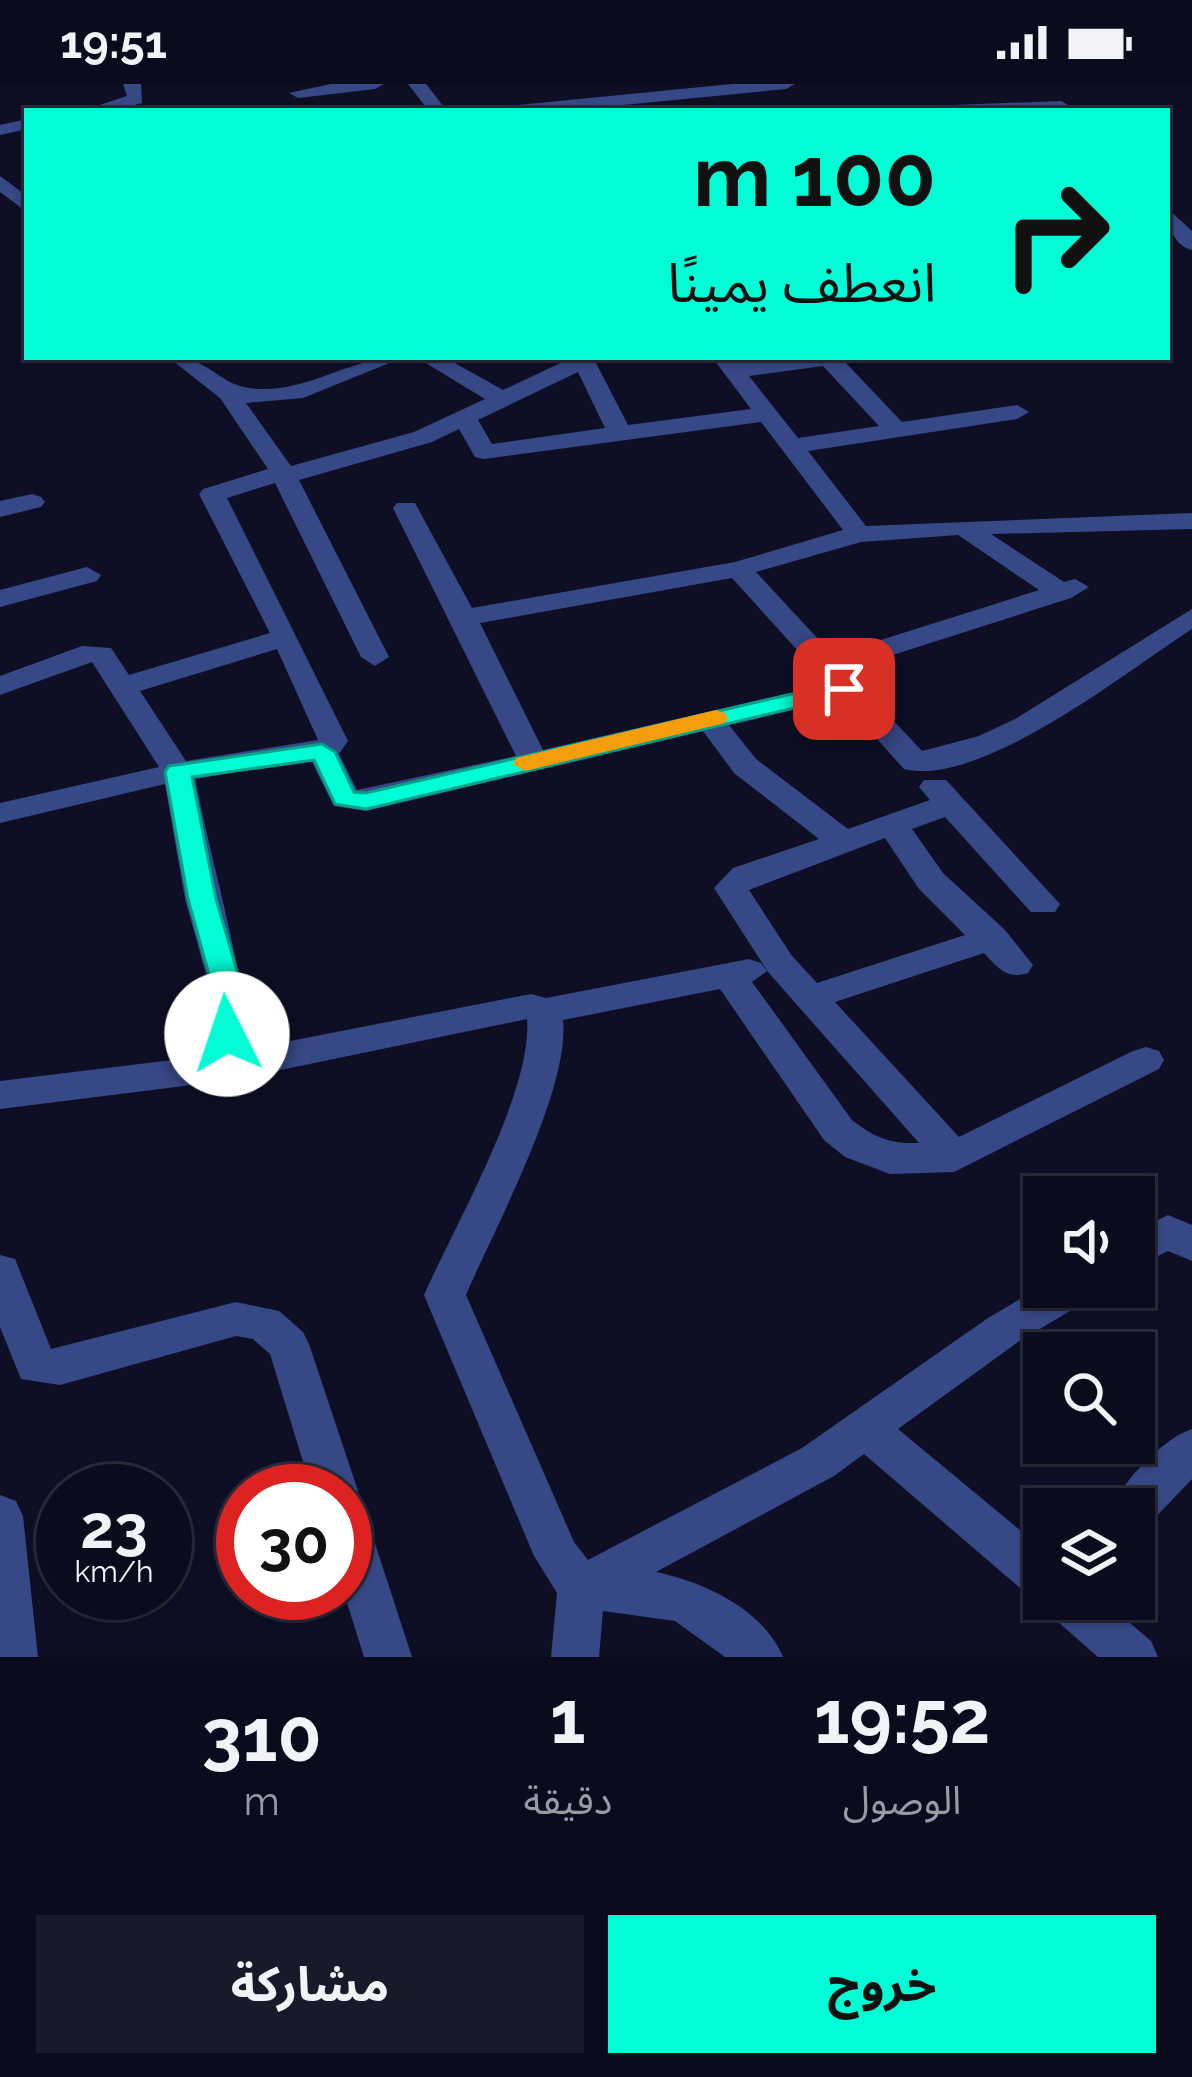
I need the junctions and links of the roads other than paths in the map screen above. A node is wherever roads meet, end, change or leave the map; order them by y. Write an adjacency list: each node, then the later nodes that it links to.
1 (132, 84): 10 (street)
2 (375, 84): 7 (street)
3 (417, 84): 11 (street)
4 (785, 84): 8 (street)
5 (804, 84): 9 (street)
6 (1038, 84): 14 (street)
7 (295, 88)
8 (645, 98): 12 (street); 13 (street)
9 (776, 102)
10 (102, 108)
11 (436, 108)
12 (539, 108)
13 (627, 108)
14 (1064, 108)
15 (0, 182): 16 (street)
16 (24, 203)
17 (1170, 217): 18 (street)
18 (1192, 244)
19 (182, 360): 27 (street)
20 (386, 360): 27 (street)
21 (432, 360): 28 (street)
22 (586, 360): 28 (street)
23 (588, 360): 33 (street)
24 (795, 360): 26 (street)
25 (830, 360): 32 (street)
26 (728, 364): 30 (street)
27 (228, 393): 35 (street)
28 (504, 400): 31 (street)
29 (1017, 412): 32 (street)
30 (766, 414): 33 (street); 34 (street)
31 (465, 418): 33 (street); 35 (street)
32 (896, 430): 34 (street)
33 (619, 432)
34 (790, 446): 41 (street)
35 (283, 474): 47 (street); 48 (street)
36 (32, 502): 38 (street)
37 (406, 508): 45 (street)
38 (0, 509)
39 (1192, 521): 40 (street)
40 (963, 527): 41 (street); 49 (street)
41 (860, 534): 42 (street)
42 (738, 569): 45 (street); 49 (street)
43 (87, 575): 44 (street)
44 (0, 599)
45 (464, 618): 54 (street)
46 (1187, 626): 55 (street)
47 (286, 637): 51 (street); 53 (street)
48 (375, 657)
49 (835, 678): 52 (street); 55 (street)
50 (0, 686): 51 (street)
51 (124, 686): 56 (street)
52 (710, 720): 54 (street); 60 (street)
53 (322, 752): 54 (street); 56 (street)
54 (534, 762)
55 (915, 762): 57 (street)
56 (178, 772): 58 (street); 67 (street)
57 (948, 805): 59 (street); 61 (street)
58 (0, 813)
59 (892, 824): 60 (street); 64 (street)
60 (843, 841): 62 (street)
61 (1043, 904)
62 (780, 964): 63 (street); 64 (street)
63 (729, 975): 65 (street); 69 (street)
64 (810, 998): 69 (street)
65 (544, 1011): 67 (street); 80 (street)
66 (1146, 1060): 69 (street)
67 (232, 1066): 68 (street)
68 (0, 1095)
69 (954, 1157)
70 (1155, 1240): 71 (street)
71 (1192, 1245)
72 (0, 1270): 76 (street)
73 (1040, 1308): 74 (street)
74 (865, 1429): 79 (street); 80 (street)
75 (1192, 1448): 77 (street)
76 (326, 1464)
77 (1154, 1488)
78 (0, 1516): 83 (street)
79 (1023, 1562)
80 (581, 1588): 85 (street); 86 (street)
81 (372, 1607): 84 (street)
82 (1091, 1620): 87 (street)
83 (14, 1657)
84 (388, 1657)
85 (575, 1657)
86 (759, 1657)
87 (1134, 1657)

